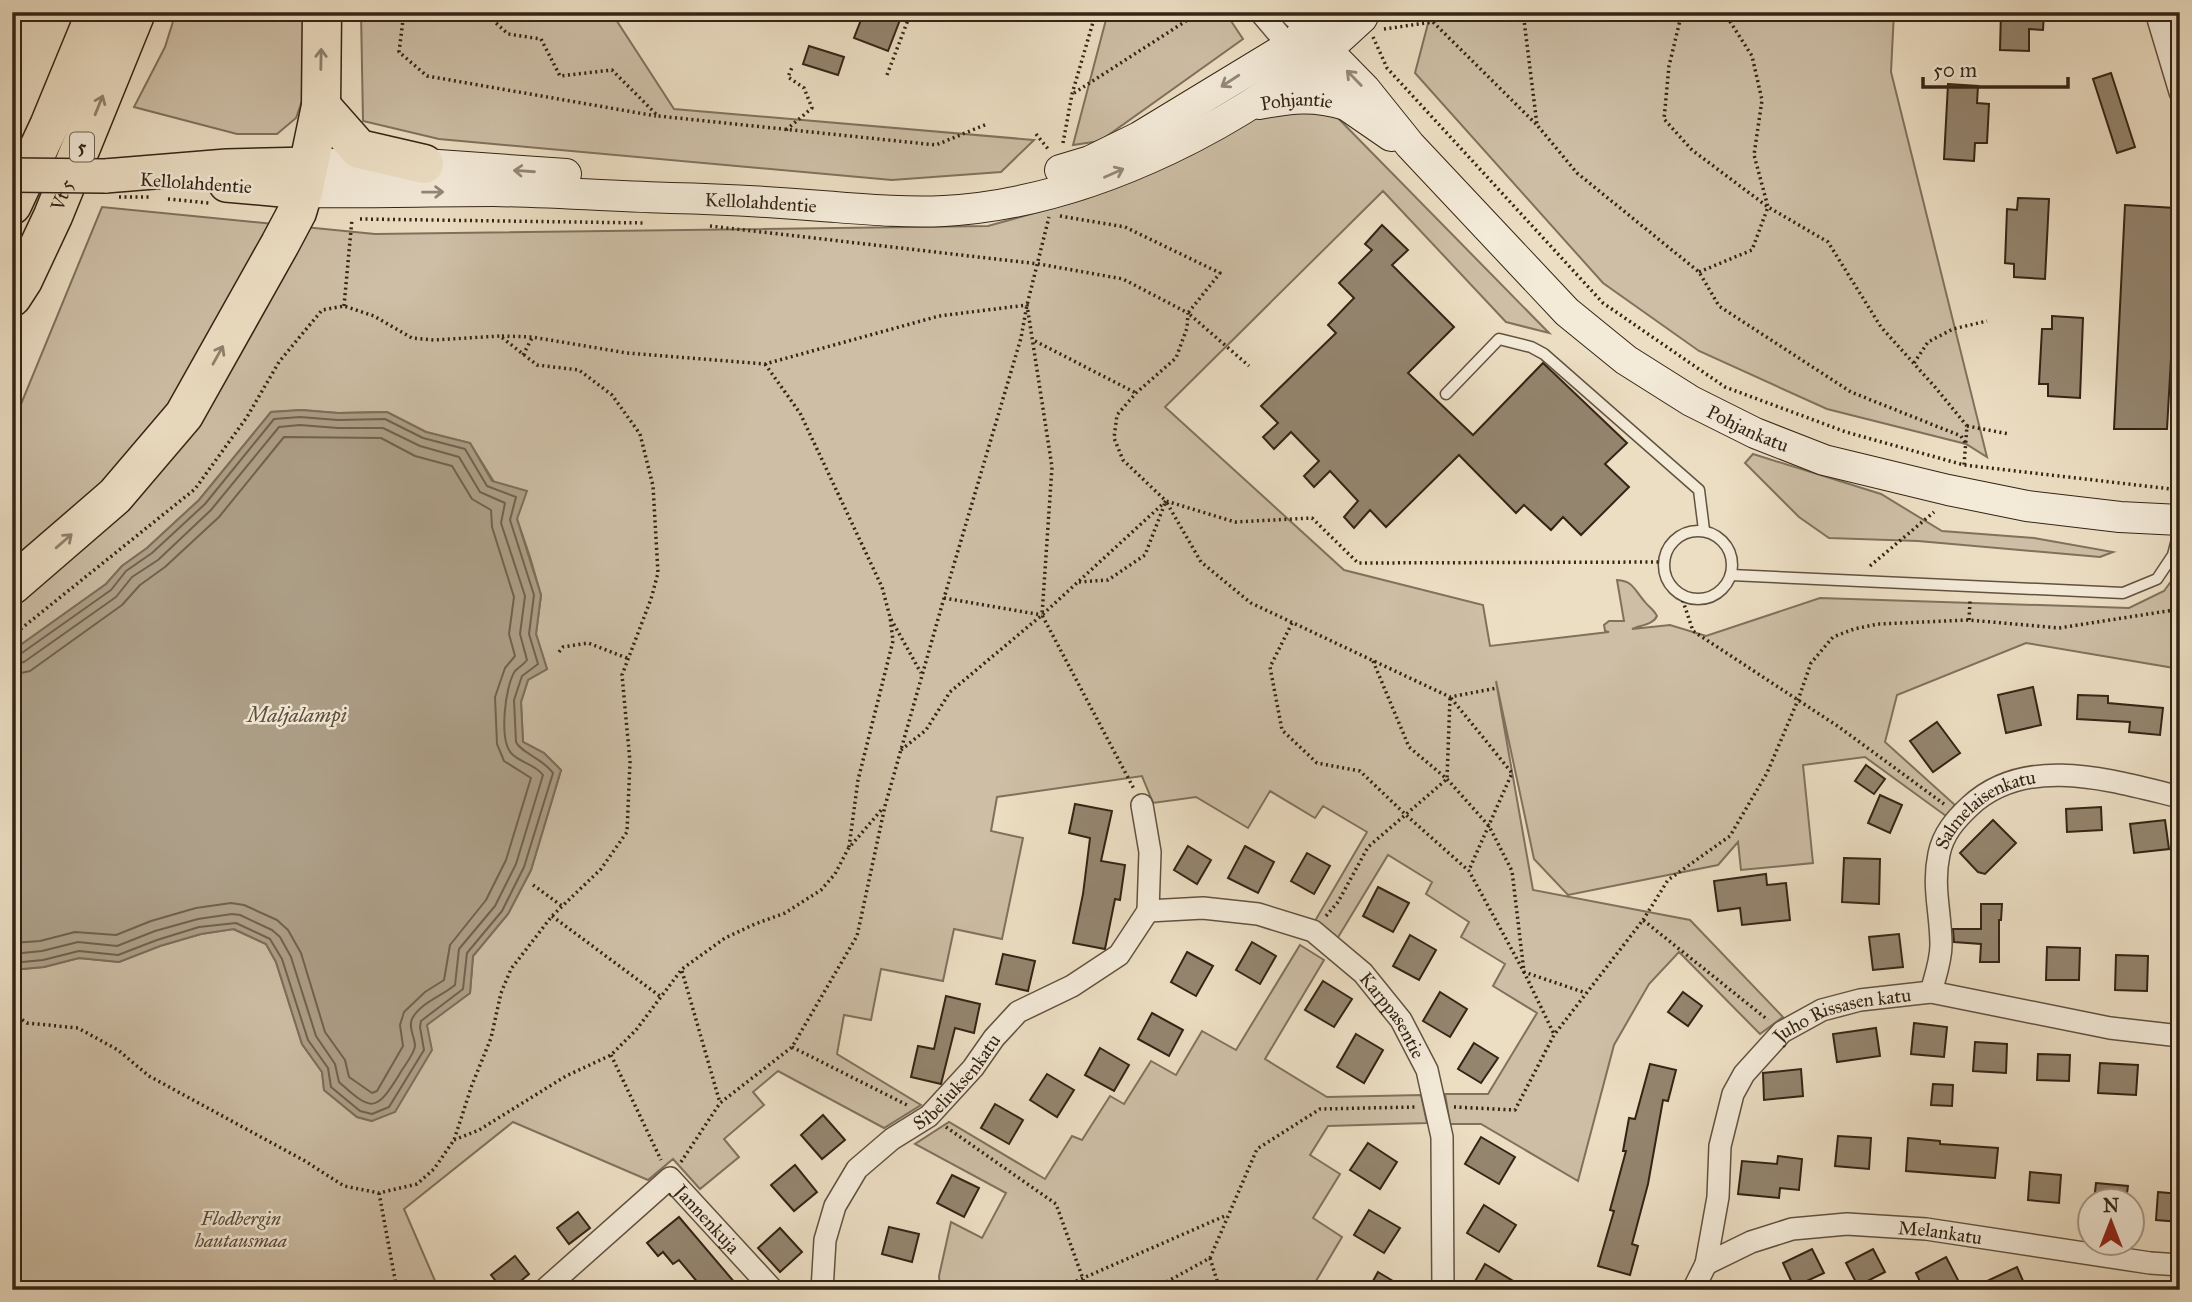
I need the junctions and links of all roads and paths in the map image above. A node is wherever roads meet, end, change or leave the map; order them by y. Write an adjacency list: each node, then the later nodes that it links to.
1 (96, 12): 38 (highway, 5)
2 (136, 12): 44 (highway, Vt 5 / 5, one-way to 2)
3 (322, 12): 25 (highway, one-way to 3)
4 (404, 12): 27 (path)
5 (484, 12): 27 (path)
6 (755, 12): 16 (path)
7 (911, 12): 21 (path)
8 (1096, 12): 23 (path)
9 (1200, 12): 23 (path)
10 (1260, 12): 19 (street)
11 (1457, 12): 18 (path)
12 (1523, 12): 29 (path)
13 (1682, 12): 39 (path)
14 (1724, 12): 39 (path)
15 (2156, 12): 22 (street)
16 (753, 18)
17 (1366, 20): 18 (path); 19 (main road, Kellolahdentie); 61 (path)
18 (1433, 22): 29 (path)
19 (1308, 36): 24 (main road, Pohjankatu); 26 (main road, Kellolahdentie); 31 (main road, Pohjankatu, one-way to 19); 33 (main road, Kellolahdentie, one-way to 33)
20 (793, 65): 30 (path)
21 (887, 75)
22 (2180, 92)
23 (1072, 94): 32 (path)
24 (1346, 105): 26 (main road, Pohjantie); 31 (main road, Pohjankatu)
25 (320, 106): 33 (highway); 35 (highway)
26 (1248, 106): 35 (main road, Kellolahdentie, one-way to 26)
27 (658, 116): 30 (path)
28 (987, 124): 30 (path)
29 (1538, 125): 43 (path)
30 (786, 130)
31 (1410, 145): 65 (main road, Pohjankatu)
32 (1062, 149)
33 (424, 164): 35 (main road, Kellolahdentie)
34 (12, 175): 35 (main road, Kellolahdentie, bridge)
35 (307, 178): 72 (highway, one-way to 35)
36 (165, 198): 37 (path)
37 (217, 204)
38 (12, 205)
39 (1768, 207): 43 (path); 53 (path)
40 (658, 224): 46 (path)
41 (699, 224): 42 (path)
42 (1039, 264): 45 (path); 47 (path); 47 (path)
43 (1699, 272): 60 (path)
44 (16, 297)
45 (1027, 305): 51 (path); 54 (path); 74 (path)
46 (344, 306): 49 (path); 79 (path)
47 (1188, 313): 55 (path); 56 (path)
48 (1987, 321): 53 (path)
49 (500, 336): 50 (path); 52 (path)
50 (532, 337): 52 (path); 54 (path)
51 (1034, 340): 56 (path); 76 (path)
52 (523, 355): 81 (path)
53 (1914, 363): 58 (path)
54 (765, 364): 77 (path)
55 (1249, 366)
56 (1136, 393): 63 (path)
57 (1446, 394): 67 (lane)
58 (1967, 426): 59 (path); 60 (path)
59 (2009, 434)
60 (1966, 444): 61 (path)
61 (1964, 465): 62 (path)
62 (2180, 490)
63 (1166, 501): 68 (path); 71 (path); 71 (path); 78 (path)
64 (1934, 512): 70 (path)
65 (2180, 520)
66 (2180, 528): 70 (lane)
67 (1704, 530): 68 (lane); 69 (lane)
68 (1664, 562): 73 (lane)
69 (1731, 575): 70 (lane); 73 (lane)
70 (1852, 581)
71 (1078, 582): 76 (path)
72 (12, 585)
73 (1681, 595): 86 (path)
74 (944, 598): 76 (path); 83 (path)
75 (2180, 609): 86 (path)
76 (1042, 615): 87 (path); 90 (path)
77 (890, 617): 83 (path); 95 (path)
78 (1292, 623): 82 (path); 92 (path)
79 (12, 636)
80 (559, 652): 81 (path)
81 (628, 658): 98 (path)
82 (1373, 661): 85 (path); 88 (path)
83 (922, 675): 87 (path)
84 (1497, 688): 85 (path)
85 (1450, 696): 88 (path); 94 (path)
86 (1798, 700): 93 (path); 101 (path)
87 (901, 750): 91 (path)
88 (1447, 779): 92 (path); 94 (path)
89 (2180, 797): 93 (street, Salmelaisenkatu)
90 (1142, 805): 99 (street)
91 (885, 806): 95 (path); 112 (path)
92 (1406, 815): 96 (path); 102 (path)
93 (1960, 815): 105 (street, Salmelaisenkatu)
94 (1489, 826): 96 (path); 104 (path)
95 (848, 849): 103 (path)
96 (1469, 870): 104 (path)
97 (533, 885): 98 (path)
98 (562, 906): 100 (path)
99 (1148, 911): 102 (street, Karppasentie); 116 (street, Sibeliuksenkatu)
100 (552, 916): 107 (path); 117 (path)
101 (1643, 920): 106 (path); 109 (path)
102 (1312, 931): 115 (street, Karppasentie)
103 (682, 969): 107 (path); 114 (path)
104 (1524, 972): 106 (path); 110 (path)
105 (1931, 992): 109 (street, Juho Rissasen katu); 111 (street, Juho Rissasen katu)
106 (1586, 993): 110 (path)
107 (661, 997): 113 (path)
108 (12, 1013): 119 (path)
109 (1782, 1032): 122 (street, Juho Rissasen katu)
110 (1555, 1035): 115 (path)
111 (2180, 1036)
112 (792, 1047): 114 (path); 116 (path)
113 (611, 1055): 117 (path); 118 (path)
114 (720, 1103): 118 (path)
115 (1435, 1106): 120 (path); 133 (street, Karppasentie)
116 (929, 1116): 124 (path); 128 (street, Sibeliuksenkatu)
117 (454, 1140): 119 (path)
118 (670, 1178): 126 (street); 127 (street, Jannenkuja)
119 (379, 1193): 125 (path)
120 (1229, 1215): 121 (path); 124 (path)
121 (1210, 1258): 131 (path); 132 (path)
122 (1706, 1264): 123 (street, Melankatu); 134 (street, Juho Rissasen katu)
123 (2180, 1265)
124 (1083, 1279): 129 (path); 130 (path)
125 (397, 1290)
126 (544, 1290)
127 (773, 1290)
128 (822, 1290)
129 (1056, 1290)
130 (1087, 1290)
131 (1152, 1290)
132 (1220, 1290)
133 (1443, 1290)
134 (1692, 1290)

